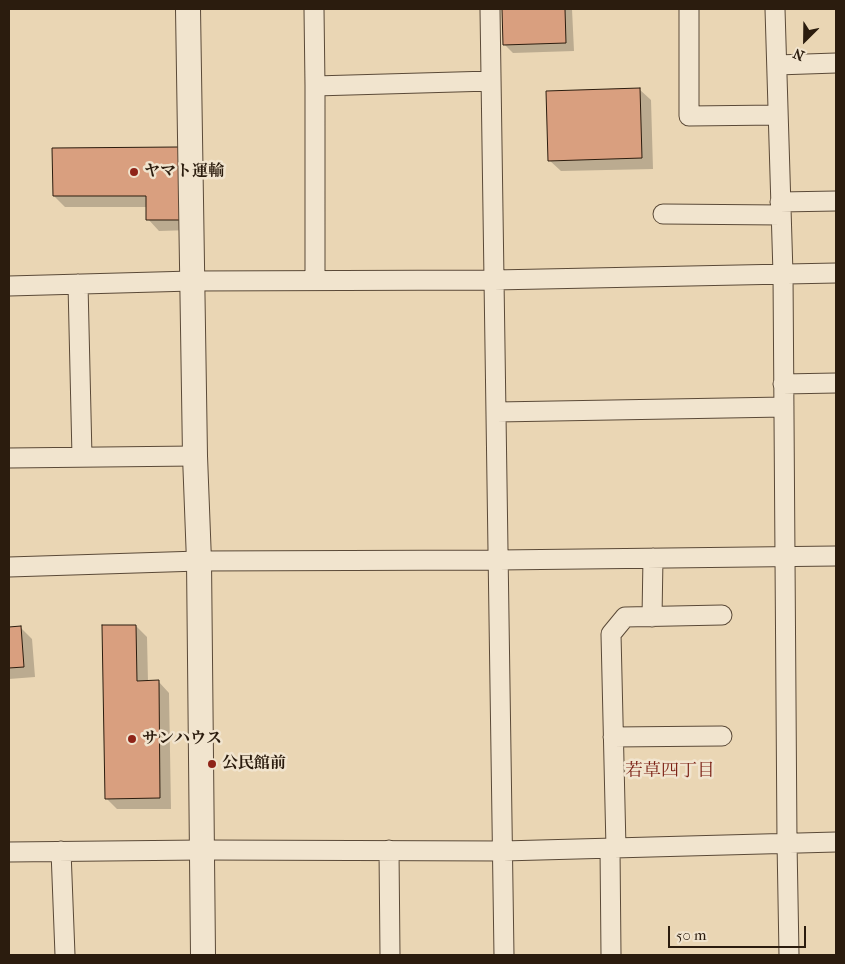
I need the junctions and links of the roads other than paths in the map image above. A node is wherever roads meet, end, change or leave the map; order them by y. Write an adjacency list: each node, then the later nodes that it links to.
1 (188, 9): 18 (street)
2 (314, 9): 9 (street)
3 (490, 9): 8 (street)
4 (689, 9): 10 (street)
5 (775, 9): 7 (street)
6 (836, 63): 7 (street)
7 (777, 65): 10 (street)
8 (492, 81): 9 (street); 17 (street)
9 (315, 86): 16 (street)
10 (778, 116): 12 (street)
11 (836, 200): 12 (street)
12 (780, 208): 13 (street); 15 (street)
13 (663, 214)
14 (836, 273): 15 (street)
15 (783, 274): 17 (street); 22 (street)
16 (315, 280): 17 (street); 18 (street)
17 (494, 280): 24 (street)
18 (192, 281): 19 (street); 25 (street)
19 (78, 284): 20 (street); 26 (street)
20 (9, 286)
21 (836, 383): 22 (street)
22 (784, 384): 23 (street)
23 (784, 407): 24 (street); 29 (street)
24 (497, 412): 31 (street)
25 (196, 456): 26 (street); 32 (street)
26 (82, 457): 27 (street)
27 (9, 458)
28 (836, 556): 29 (street)
29 (785, 557): 30 (street); 38 (street)
30 (653, 558): 31 (street); 35 (street)
31 (499, 560): 32 (street); 44 (street)
32 (199, 561): 33 (street); 41 (street)
33 (9, 567)
34 (722, 615): 35 (street)
35 (652, 617): 37 (street)
36 (722, 736): 37 (street)
37 (613, 737): 40 (street)
38 (787, 842): 39 (street); 40 (street); 51 (street)
39 (836, 842)
40 (613, 848): 44 (street); 50 (street)
41 (202, 850): 42 (street); 43 (street); 47 (street)
42 (389, 850): 44 (street); 48 (street)
43 (60, 851): 45 (street); 46 (street)
44 (503, 851): 49 (street)
45 (9, 852)
46 (65, 955)
47 (203, 955)
48 (390, 955)
49 (504, 955)
50 (611, 955)
51 (789, 955)

